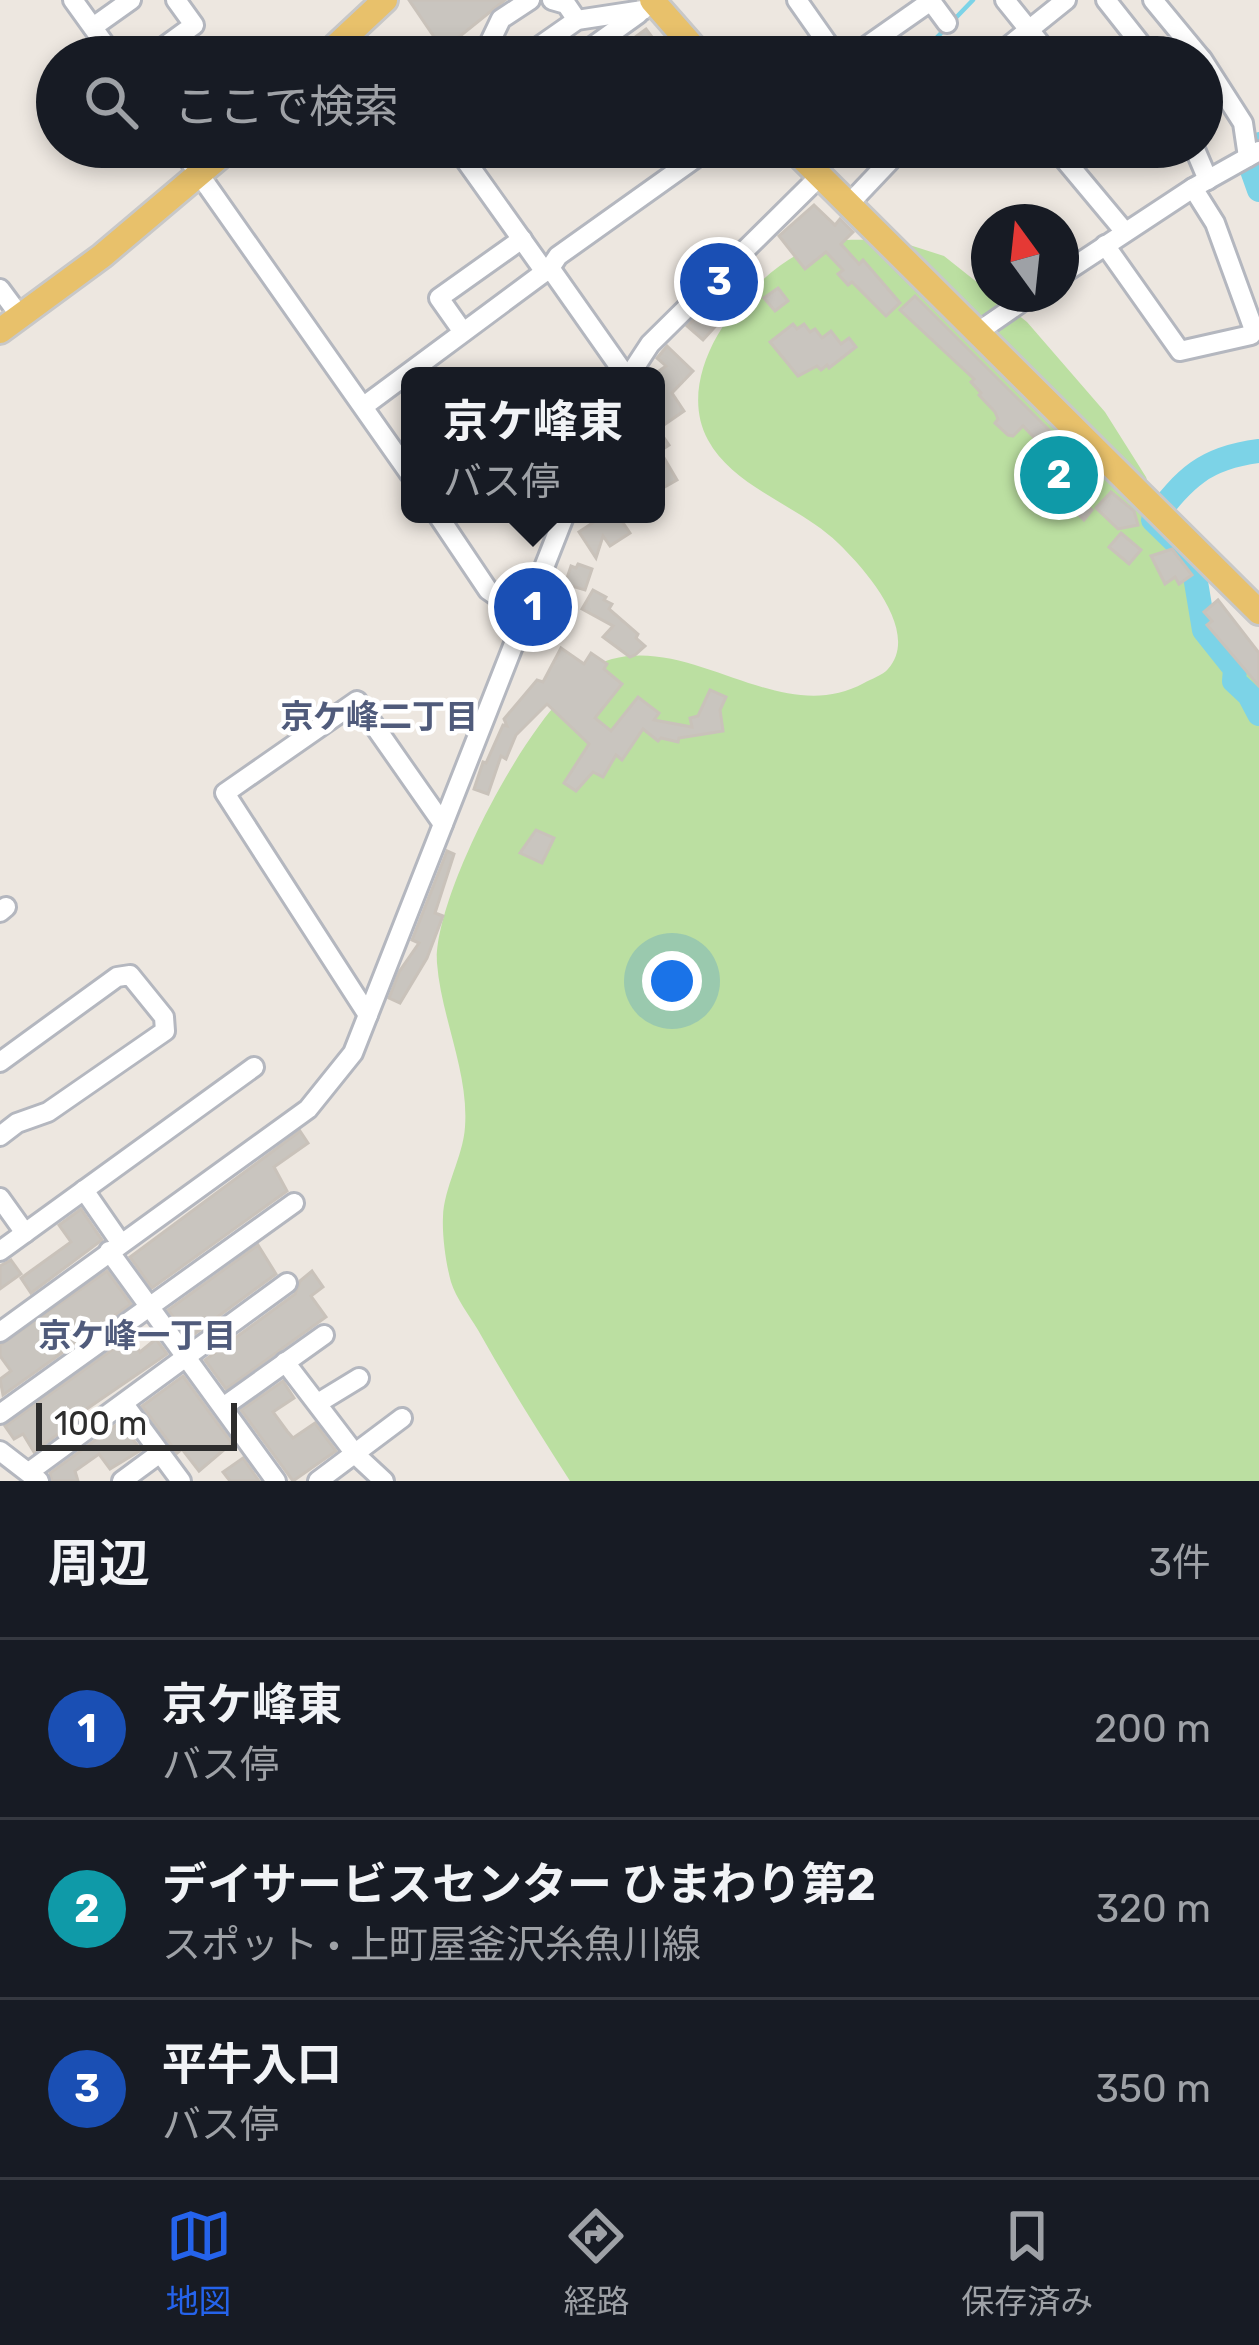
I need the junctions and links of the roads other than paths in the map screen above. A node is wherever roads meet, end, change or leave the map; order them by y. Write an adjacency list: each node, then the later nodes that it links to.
1 (73, 0): 17 (street)
2 (131, 0): 17 (street)
3 (176, 0): 20 (street)
4 (385, 0): 14 (main road)
5 (530, 0): 22 (street)
6 (552, 0): 15 (street)
7 (797, 0): 26 (street)
8 (1005, 0): 18 (street)
9 (1066, 0): 18 (street)
10 (1106, 0): 30 (street)
11 (1153, 0): 31 (street)
12 (931, 1): 16 (street); 27 (street)
13 (650, 4): 15 (street); 24 (street); 25 (main road)
14 (359, 9): 21 (main road)
15 (577, 20): 23 (street)
16 (947, 23)
17 (93, 27): 19 (street)
18 (1029, 30): 28 (street); 29 (street)
19 (99, 36)
20 (179, 36)
21 (339, 36)
22 (493, 36)
23 (554, 36)
24 (607, 36)
25 (681, 36)
26 (821, 36)
27 (881, 36)
28 (1021, 36)
29 (1034, 36)
30 (1134, 36)
31 (1183, 36)
32 (1223, 92): 33 (street)
33 (1254, 154): 44 (street)
34 (195, 168): 42 (street)
35 (209, 168): 42 (main road)
36 (471, 168): 47 (street)
37 (682, 168): 50 (street)
38 (812, 168): 43 (main road)
39 (883, 168): 45 (street)
40 (1072, 168): 46 (street)
41 (1197, 168): 44 (street)
42 (201, 176): 53 (main road); 60 (street)
43 (820, 176): 45 (main road); 58 (street)
44 (1200, 184): 46 (street); 48 (street)
45 (849, 204): 55 (main road)
46 (1125, 232): 48 (street)
47 (522, 239): 50 (street); 54 (street)
48 (1106, 245): 49 (street)
49 (1079, 263)
50 (548, 270): 54 (street); 57 (street)
51 (0, 289): 53 (street)
52 (1007, 312): 55 (street)
53 (10, 323)
54 (463, 332): 56 (street)
55 (978, 332): 64 (main road)
56 (416, 367)
57 (621, 367)
58 (634, 367)
59 (401, 378): 60 (street)
60 (364, 406): 61 (street)
61 (401, 461)
62 (443, 523): 65 (street)
63 (562, 523): 65 (street)
64 (1253, 595)
65 (524, 615): 66 (street)
66 (443, 824): 67 (street); 67 (street)
67 (368, 1015): 75 (street)
68 (0, 1062): 70 (street)
69 (254, 1067): 71 (street)
70 (0, 1136)
71 (84, 1190): 74 (street); 75 (street)
72 (0, 1198): 74 (street)
73 (294, 1203): 78 (street)
74 (25, 1233): 76 (street)
75 (115, 1246): 78 (street); 79 (street)
76 (0, 1251)
77 (287, 1283): 81 (street)
78 (150, 1305): 81 (street); 87 (street)
79 (0, 1332)
80 (324, 1335): 82 (street)
81 (188, 1357): 85 (street); 86 (street)
82 (285, 1362): 84 (street); 86 (street)
83 (358, 1378): 84 (street)
84 (318, 1403): 91 (street)
85 (124, 1404): 90 (street); 92 (street)
86 (223, 1407): 95 (street)
87 (0, 1414)
88 (402, 1418): 91 (street)
89 (0, 1451): 92 (street)
90 (160, 1453): 93 (street); 94 (street)
91 (356, 1454): 96 (street); 97 (street)
92 (34, 1476)
93 (122, 1481)
94 (181, 1481)
95 (276, 1481)
96 (318, 1481)
97 (384, 1481)

